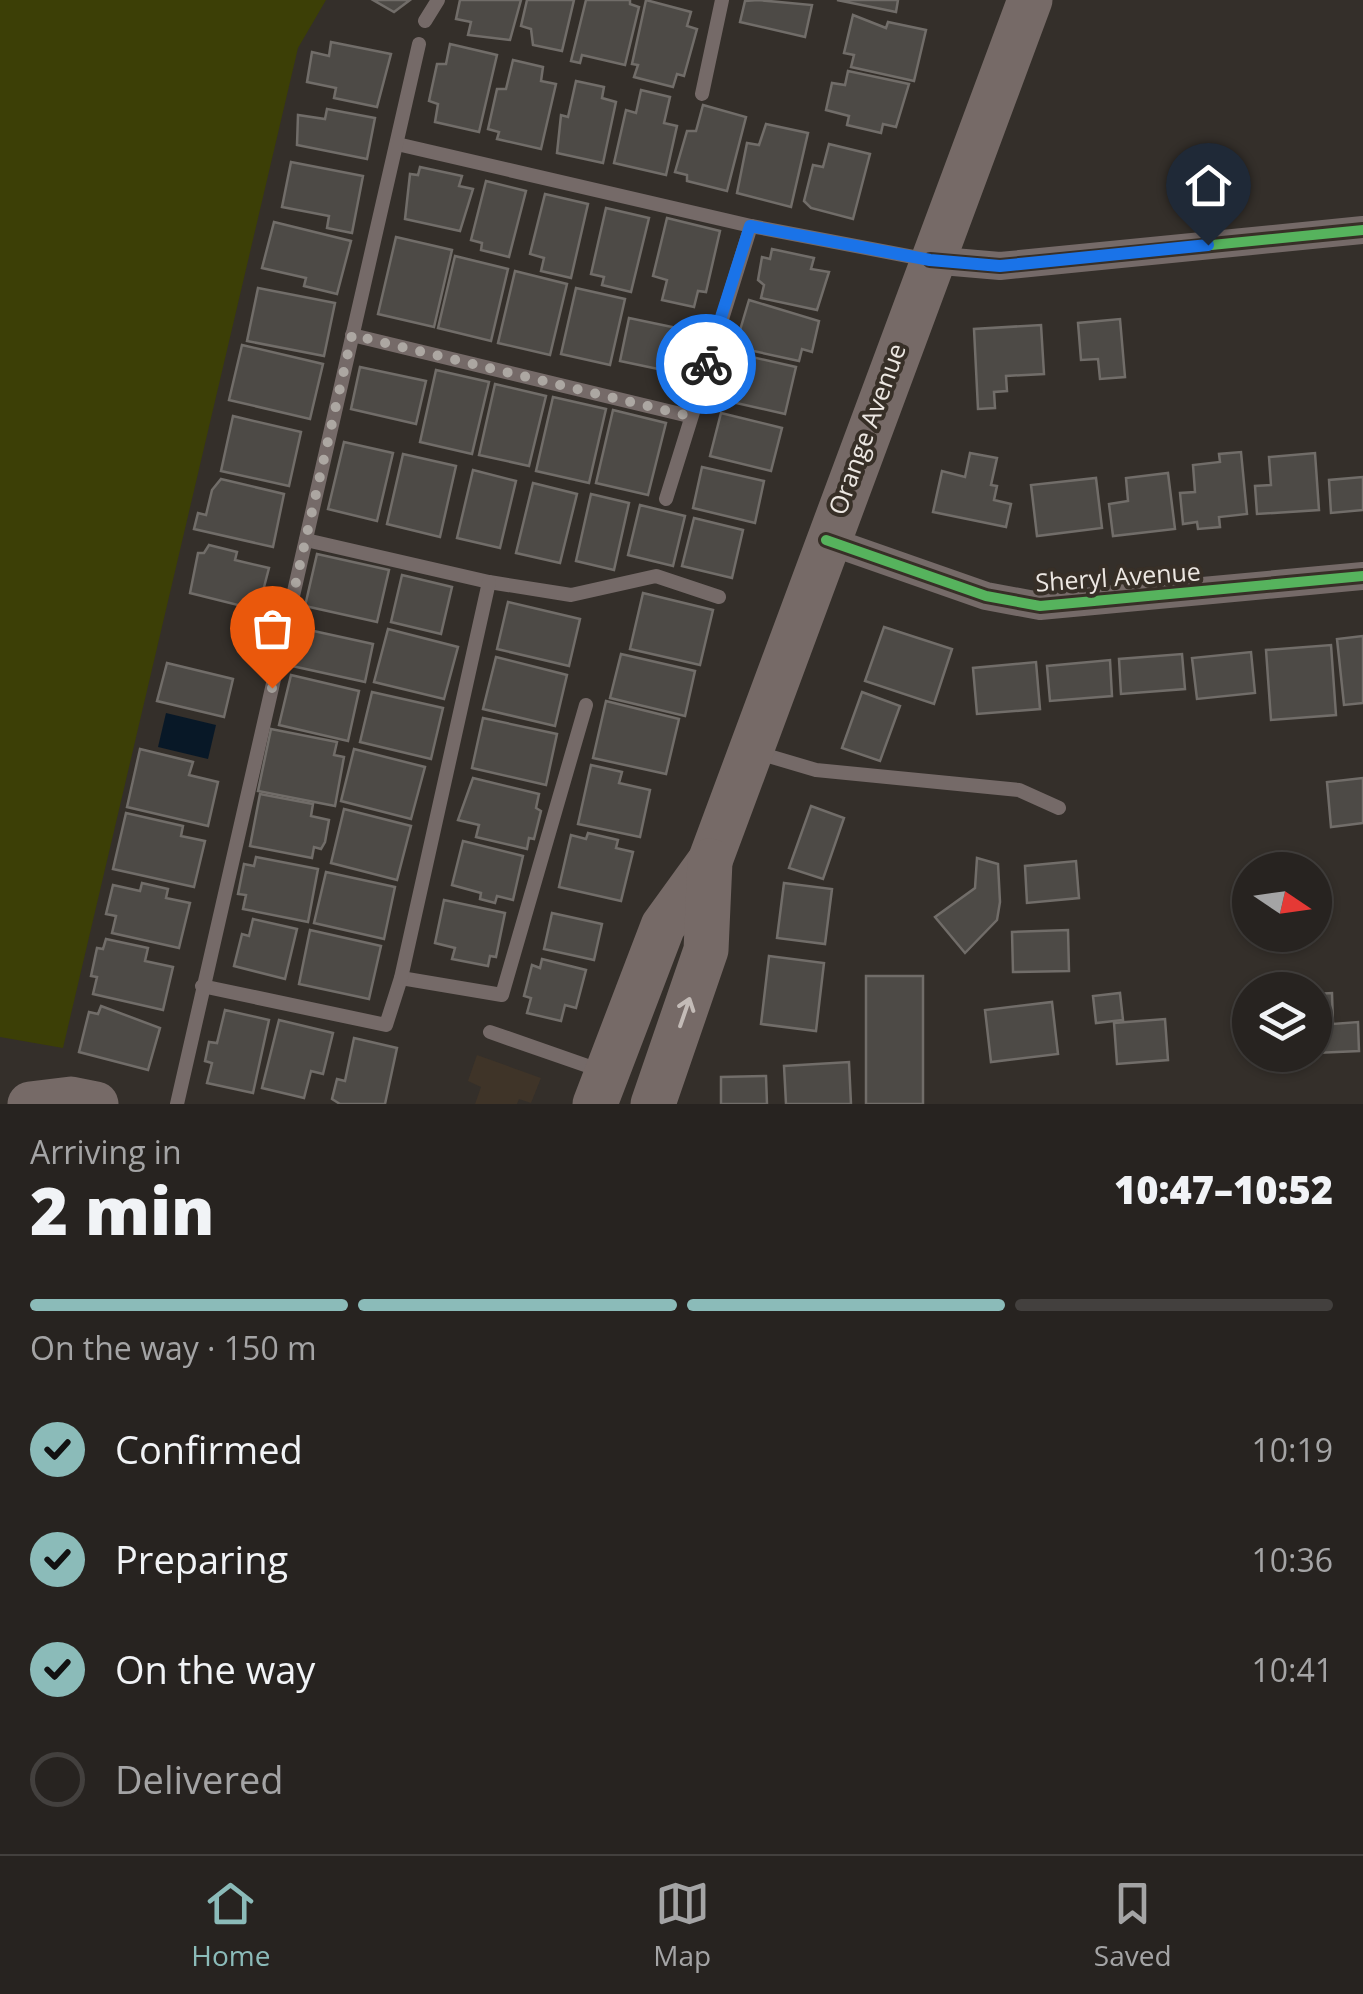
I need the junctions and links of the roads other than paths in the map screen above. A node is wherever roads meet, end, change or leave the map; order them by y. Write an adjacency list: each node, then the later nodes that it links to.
1 (438, 0): 4 (lane)
2 (722, 0): 6 (lane)
3 (1030, 0): 10 (main road, Orange Avenue)
4 (425, 21)
5 (419, 44): 7 (lane)
6 (702, 94)
7 (398, 144): 8 (lane); 11 (lane)
8 (750, 226): 10 (lane); 12 (lane)
9 (1363, 230): 10 (street)
10 (930, 260): 15 (main road, Orange Avenue)
11 (352, 335): 12 (lane); 14 (lane)
12 (689, 416): 13 (lane)
13 (666, 499)
14 (306, 540): 17 (lane); 24 (lane)
15 (826, 540): 16 (street, Sheryl Avenue); 20 (main road, Orange Avenue)
16 (1363, 576)
17 (488, 582): 18 (lane); 23 (lane)
18 (719, 597)
19 (586, 705): 23 (lane)
20 (750, 750): 21 (lane); 22 (main road, Orange Avenue)
21 (1060, 808)
22 (710, 861): 26 (main road, Orange Avenue); 30 (main road, Orange Avenue, one-way to 22)
23 (401, 978): 24 (lane)
24 (202, 986): 29 (lane)
25 (490, 1032): 26 (lane)
26 (602, 1088)
27 (30, 1104): 28 (main road)
28 (96, 1104)
29 (178, 1104)
30 (652, 1104)

